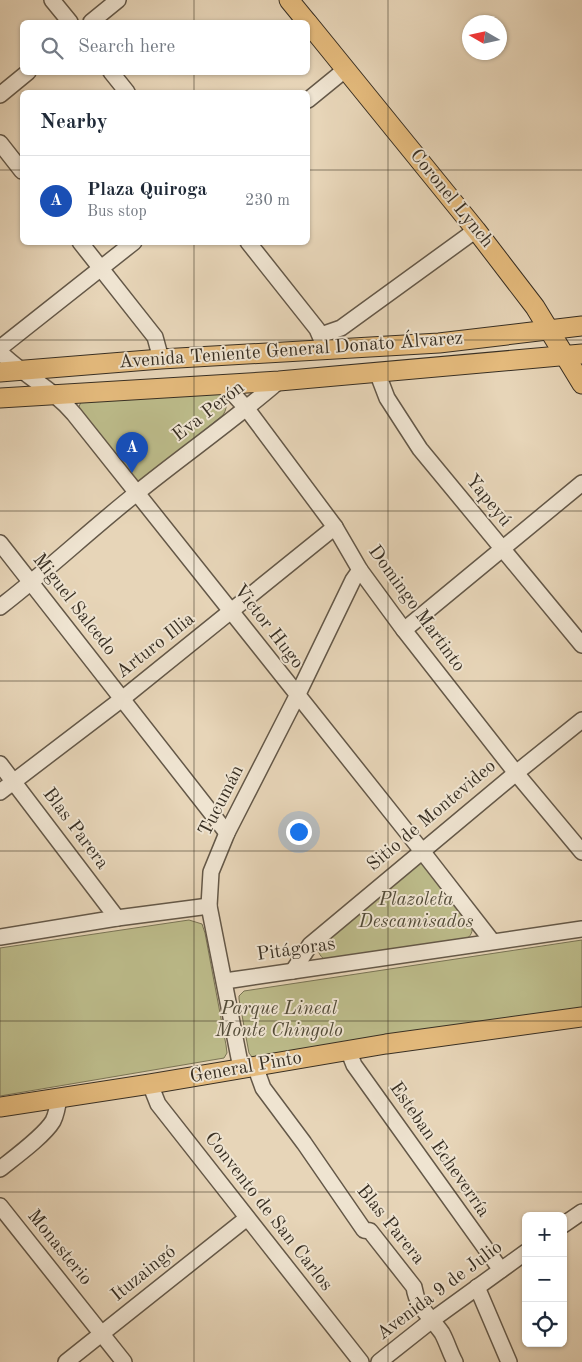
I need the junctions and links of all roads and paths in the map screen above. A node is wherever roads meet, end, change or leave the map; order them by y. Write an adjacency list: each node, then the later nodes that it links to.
1 (52, 0): 4 (street)
2 (118, 0): 5 (street)
3 (289, 0): 6 (main road, Coronel Lynch)
4 (68, 20)
5 (93, 20)
6 (305, 20)
7 (310, 27): 8 (main road, Coronel Lynch)
8 (346, 69): 13 (street); 16 (main road, Coronel Lynch)
9 (24, 75): 12 (street)
10 (113, 75): 11 (street)
11 (125, 90)
12 (0, 95)
13 (310, 98)
14 (0, 143): 15 (street)
15 (20, 168)
16 (476, 230): 22 (street); 23 (main road, Coronel Lynch)
17 (82, 245): 20 (street)
18 (130, 245): 20 (street)
19 (250, 245): 24 (street)
20 (101, 270): 26 (street); 28 (street)
21 (582, 326): 23 (main road, Avenida Teniente General Donato Álvarez)
22 (342, 328): 24 (street); 25 (street)
23 (550, 330): 25 (main road, Avenida Teniente General Donato Álvarez); 27 (main road, Coronel Lynch)
24 (323, 342): 25 (main road, Avenida Teniente General Donato Álvarez); 28 (main road, Avenida Teniente General Donato Álvarez)
25 (346, 348)
26 (0, 350): 29 (street, Victor Hugo)
27 (573, 354): 31 (main road, Avenida Teniente General Donato Álvarez); 33 (main road, Coronel Lynch)
28 (161, 359): 29 (main road, Avenida Teniente General Donato Álvarez)
29 (21, 371): 30 (main road, Avenida Teniente General Donato Álvarez); 35 (street, Victor Hugo)
30 (0, 372)
31 (377, 372): 32 (main road, Avenida Teniente General Donato Álvarez); 42 (street, Yapeyú)
32 (279, 381): 34 (main road, Avenida Teniente General Donato Álvarez); 37 (street, Eva Perón)
33 (582, 384)
34 (225, 385): 35 (main road, Avenida Teniente General Donato Álvarez); 37 (street, Domingo Martinto)
35 (55, 394): 36 (main road, Avenida Teniente General Donato Álvarez); 39 (street, Victor Hugo)
36 (0, 398)
37 (247, 409): 39 (street, Eva Perón); 40 (street, Domingo Martinto)
38 (582, 483): 42 (street)
39 (137, 492): 44 (street, Eva Perón); 46 (street, Victor Hugo)
40 (335, 527): 43 (street, Domingo Martinto); 46 (street, Arturo Illia)
41 (0, 543): 44 (street, Miguel Salcedo)
42 (501, 549): 47 (street); 48 (street, Yapeyú)
43 (360, 570): 47 (street, Domingo Martinto); 49 (street, Tucumán)
44 (32, 582): 45 (street, Eva Perón); 50 (street, Miguel Salcedo)
45 (0, 607)
46 (231, 612): 49 (street, Victor Hugo); 50 (street, Arturo Illia)
47 (404, 630): 53 (street, Domingo Martinto)
48 (582, 645)
49 (298, 696): 56 (street, Tucumán); 57 (street, Victor Hugo)
50 (122, 699): 54 (street, Arturo Illia); 56 (street, Miguel Salcedo)
51 (582, 720): 53 (street, Sitio de Montevideo)
52 (0, 764): 54 (street, Blas Parera)
53 (516, 772): 57 (street, Sitio de Montevideo); 58 (street, Domingo Martinto)
54 (14, 782): 55 (street, Arturo Illia); 60 (street, Blas Parera)
55 (0, 792)
56 (227, 833): 59 (street, Tucumán)
57 (422, 851): 63 (street, Victor Hugo); 64 (street, Sitio de Montevideo)
58 (582, 852)
59 (209, 906): 60 (street); 65 (street, Tucumán)
60 (117, 918): 62 (street)
61 (582, 929): 63 (street, Pitágoras)
62 (0, 937)
63 (492, 942): 64 (street, Pitágoras)
64 (293, 971): 65 (street, Pitágoras)
65 (225, 981): 68 (street, Tucumán)
66 (582, 1017): 67 (main road, General Pinto)
67 (348, 1050): 68 (main road, General Pinto); 78 (street, Esteban Echeverría)
68 (248, 1067): 69 (main road, General Pinto); 80 (street, Blas Parera)
69 (150, 1084): 70 (main road, General Pinto); 75 (street, Convento de San Carlos)
70 (59, 1097): 71 (main road, General Pinto); 72 (street)
71 (0, 1107)
72 (0, 1169)
73 (0, 1206): 81 (street, Monasterio)
74 (582, 1212): 76 (street)
75 (247, 1218): 81 (street, Ituzaingó); 84 (street, Convento de San Carlos)
76 (567, 1222)
77 (522, 1255): 78 (street, Avenida 9 de Julio)
78 (501, 1270): 79 (street, Avenida 9 de Julio)
79 (477, 1287): 80 (street, Avenida 9 de Julio); 87 (street)
80 (432, 1320): 85 (street, Avenida 9 de Julio); 86 (street, Blas Parera)
81 (102, 1334): 82 (street, Ituzaingó); 83 (street, Monasterio)
82 (66, 1362)
83 (124, 1362)
84 (361, 1362)
85 (379, 1362)
86 (454, 1362)
87 (509, 1362)

